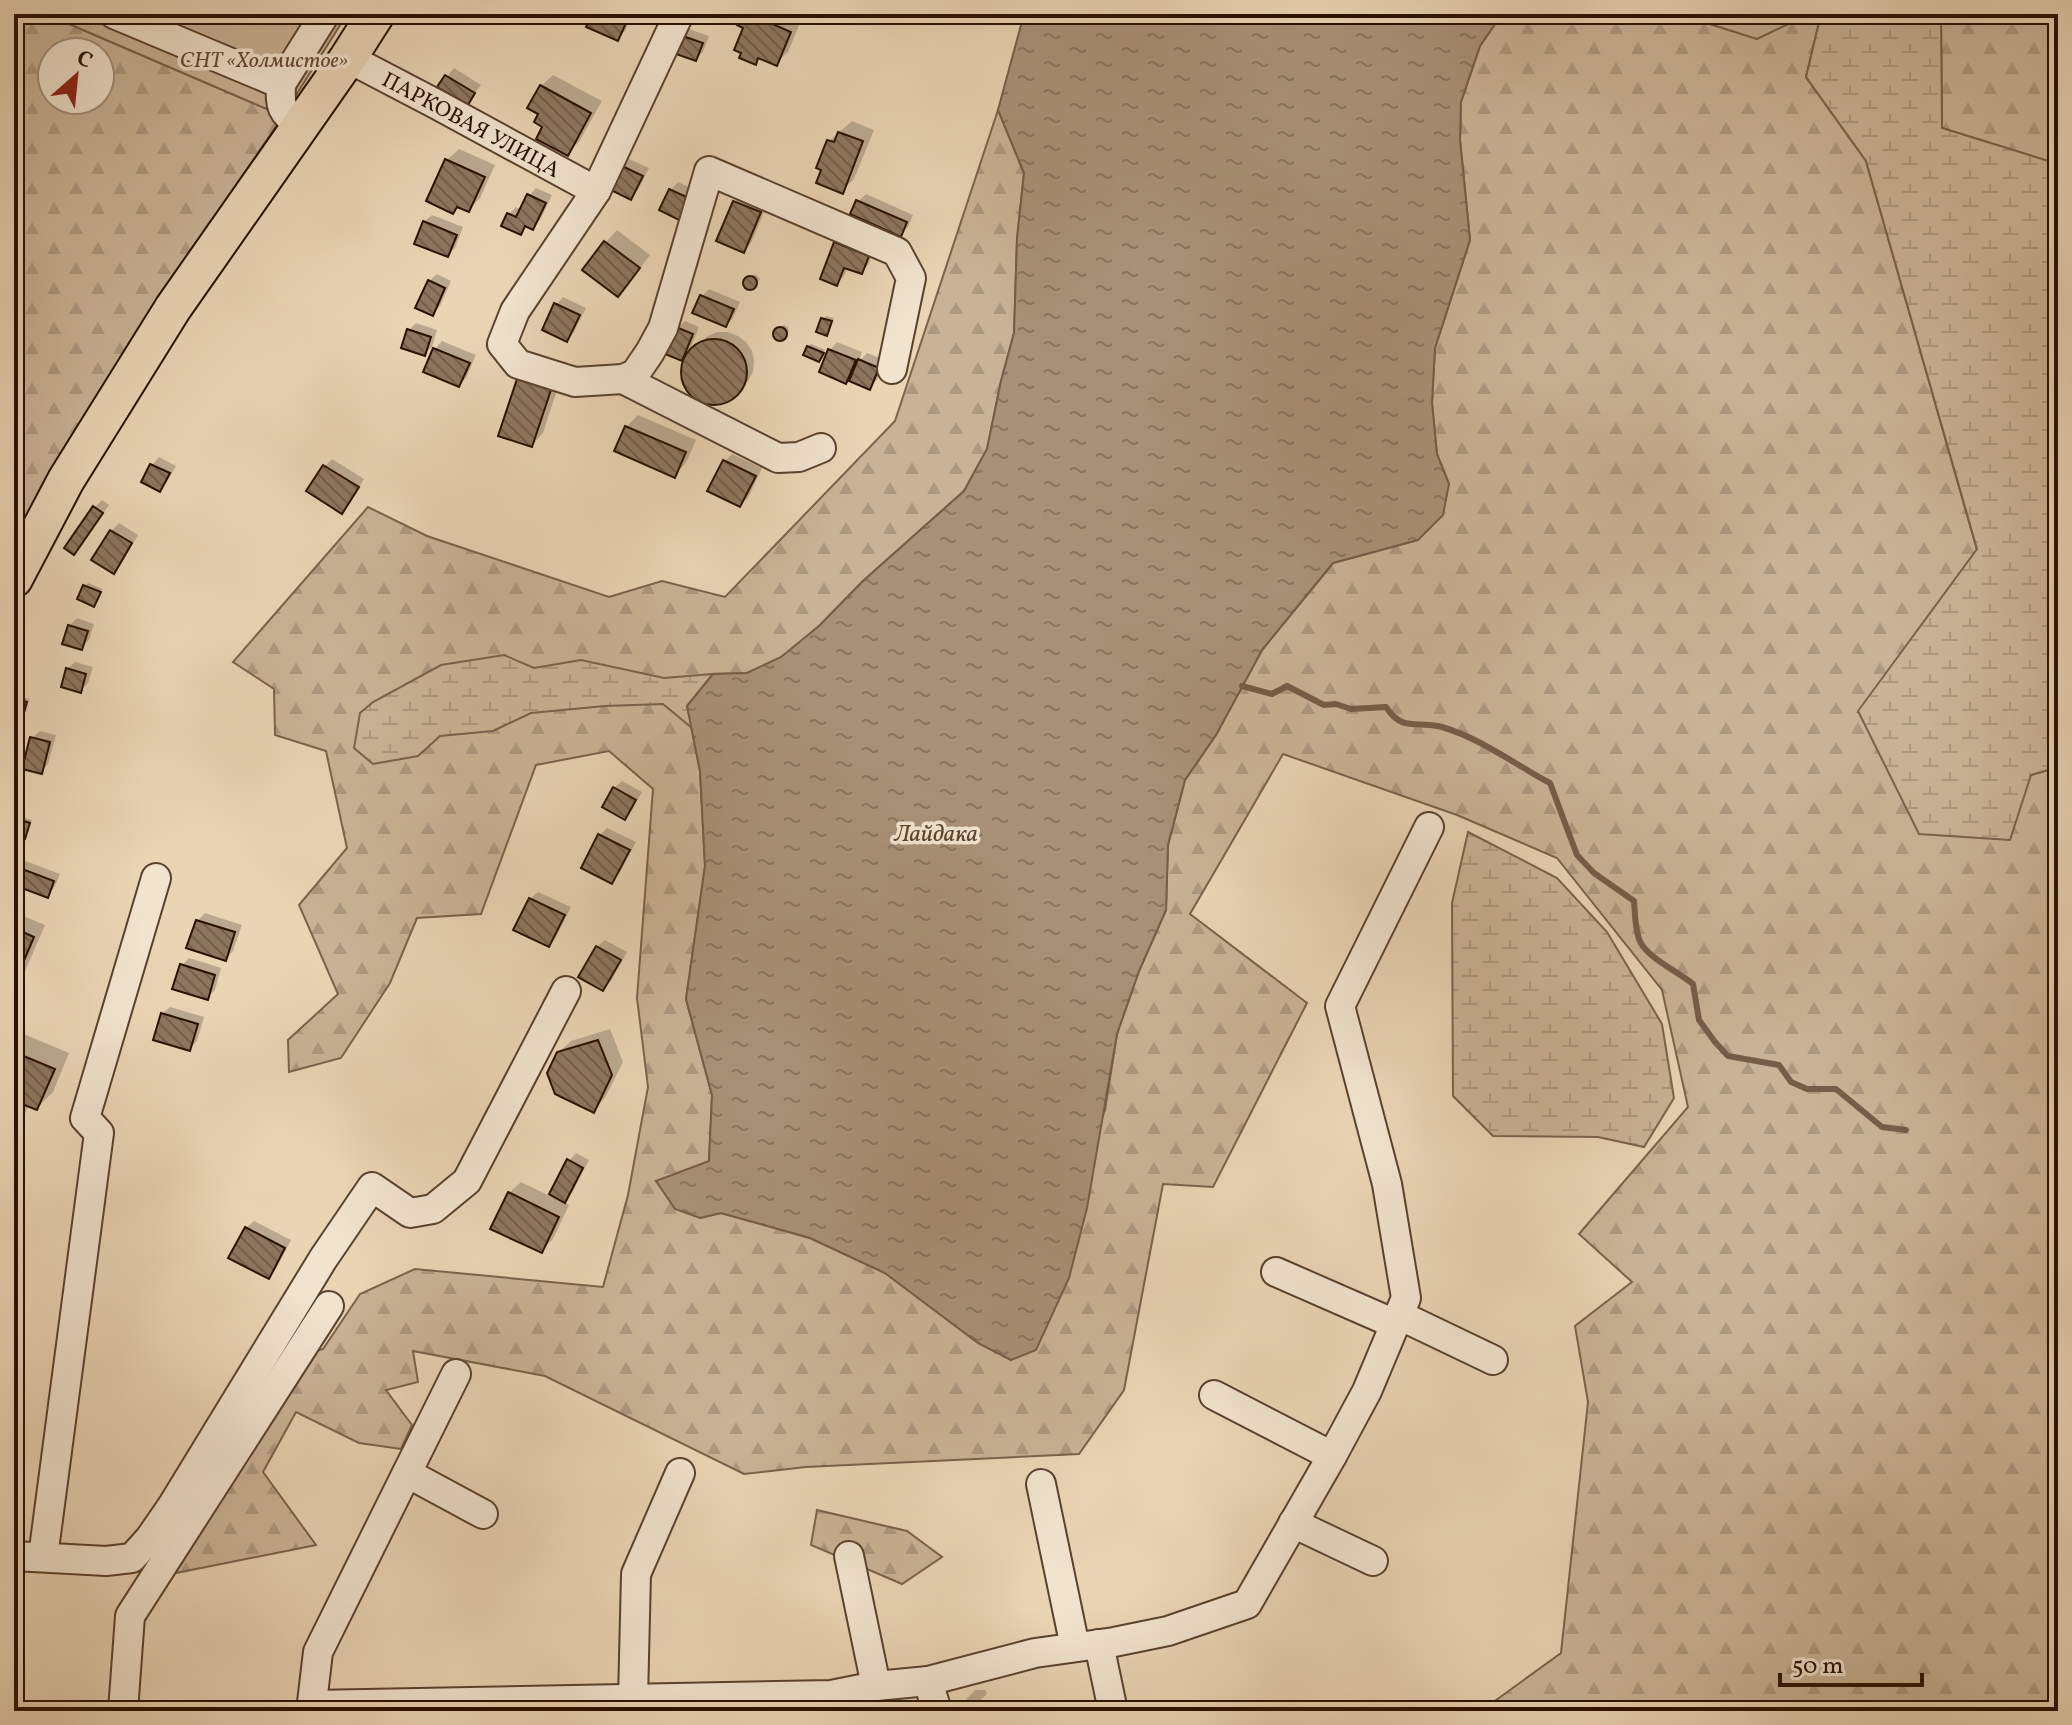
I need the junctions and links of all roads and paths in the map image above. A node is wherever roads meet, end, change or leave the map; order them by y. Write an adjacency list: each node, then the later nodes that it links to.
1 (114, 14): 6 (street)
2 (325, 14): 6 (street)
3 (376, 14): 5 (main road)
4 (679, 14): 8 (street)
5 (348, 58): 7 (main road); 8 (street, ПАРКОВАЯ УЛИЦА)
6 (281, 84): 7 (street)
7 (300, 126): 12 (main road)
8 (596, 191): 10 (street)
9 (892, 369): 10 (street)
10 (623, 379): 11 (street)
11 (821, 448)
12 (14, 579)
13 (1429, 827): 18 (street)
14 (156, 878): 30 (street)
15 (566, 991): 30 (street)
16 (1276, 1272): 18 (street)
17 (329, 1306): 37 (street)
18 (1397, 1320): 19 (street); 22 (street)
19 (1493, 1360)
20 (456, 1374): 23 (street)
21 (1214, 1395): 22 (street)
22 (1332, 1456): 27 (street)
23 (407, 1473): 26 (street); 36 (street)
24 (680, 1473): 35 (street)
25 (1041, 1484): 32 (street)
26 (483, 1514)
27 (1293, 1523): 31 (street); 32 (street)
28 (14, 1556): 30 (street)
29 (849, 1556): 34 (street)
30 (43, 1557)
31 (1373, 1561)
32 (1087, 1646): 33 (street); 39 (street)
33 (928, 1681): 34 (street); 38 (street)
34 (876, 1686): 35 (street)
35 (632, 1705): 36 (street)
36 (311, 1708)
37 (123, 1711)
38 (937, 1711)
39 (1113, 1711)

